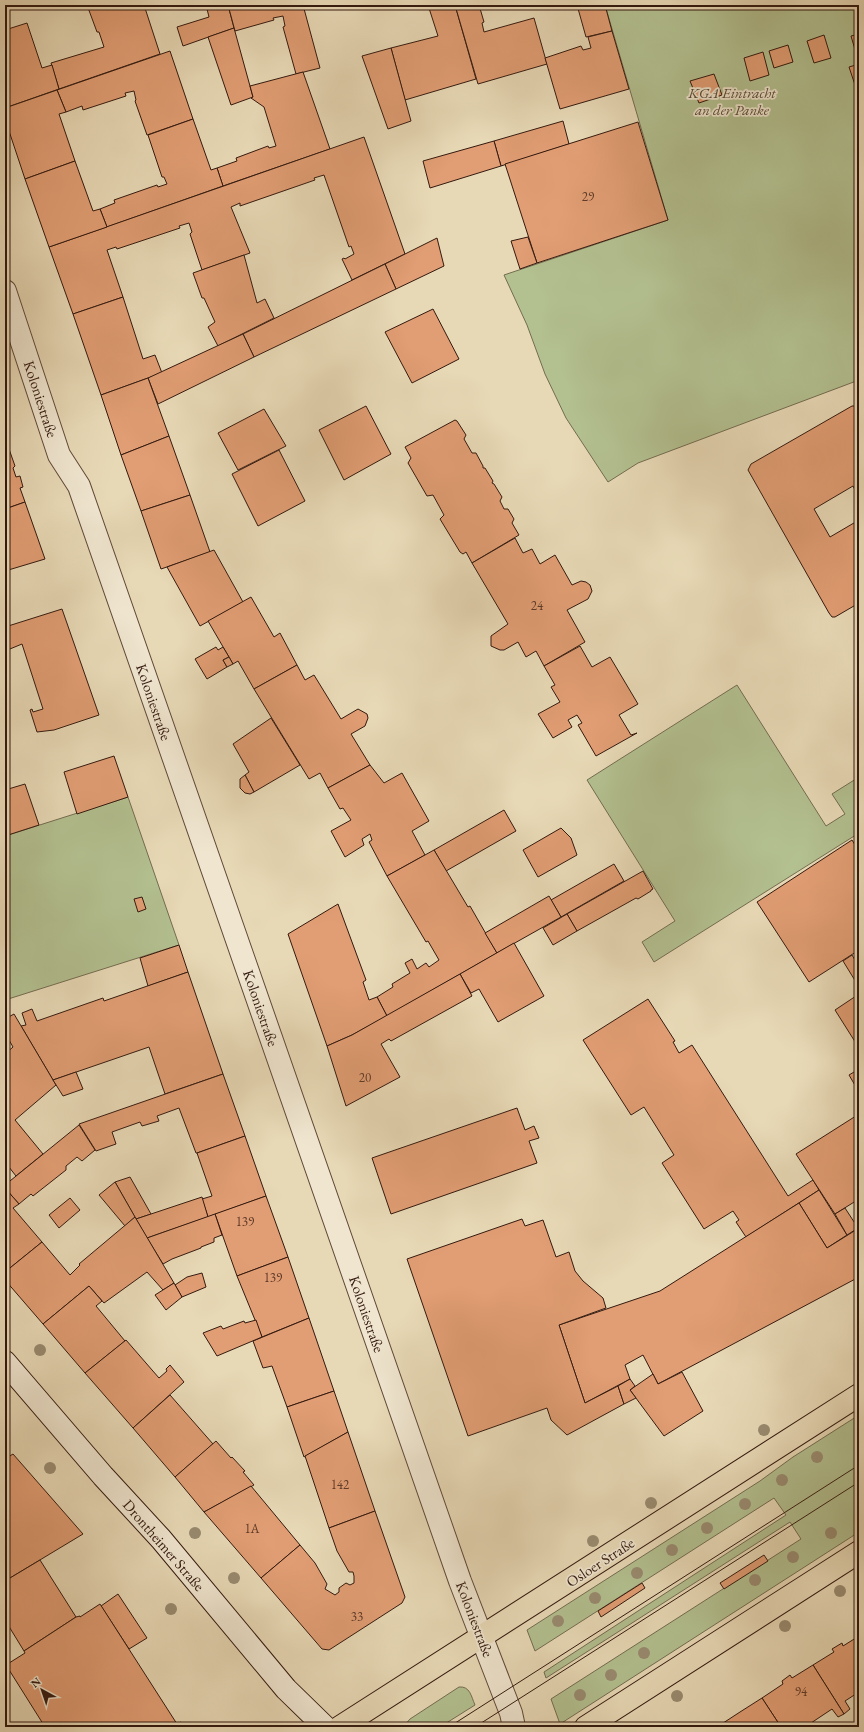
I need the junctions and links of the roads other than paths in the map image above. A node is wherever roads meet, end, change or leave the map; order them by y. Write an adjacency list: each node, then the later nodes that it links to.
1 (5, 291): 5 (street, Koloniestraße)
2 (5, 1362): 6 (street, Drontheimer Straße)
3 (859, 1395): 5 (main road, Osloer Straße)
4 (859, 1552): 9 (main road)
5 (482, 1637): 7 (main road, Osloer Straße); 8 (street, Koloniestraße)
6 (325, 1727)
7 (340, 1727)
8 (514, 1727)
9 (586, 1727)

